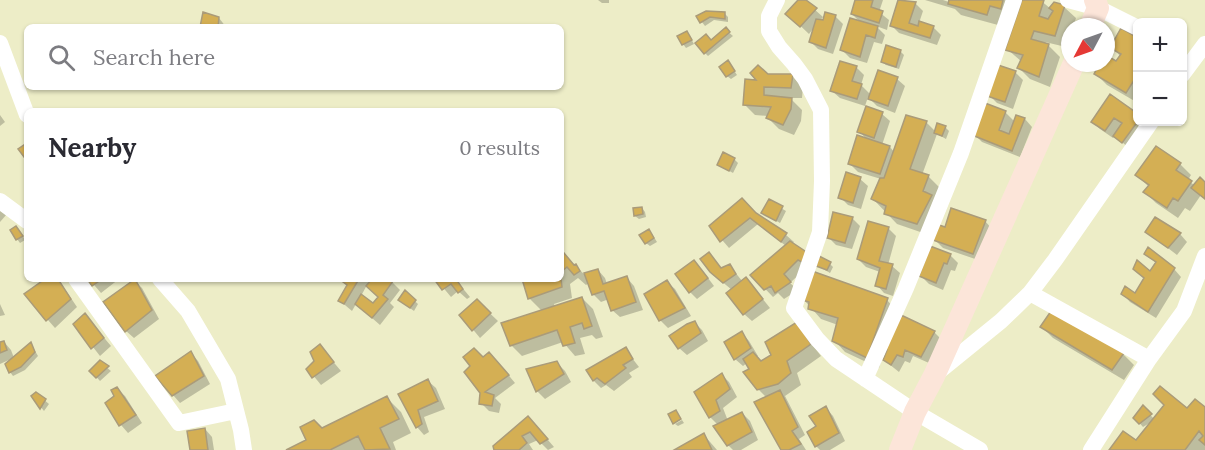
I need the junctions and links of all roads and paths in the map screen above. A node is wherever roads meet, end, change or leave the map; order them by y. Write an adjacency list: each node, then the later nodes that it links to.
1 (777, 0): 21 (street)
2 (1014, 0): 21 (street)
3 (1068, 0): 4 (street)
4 (1094, 12): 5 (street)
5 (1133, 27)
6 (0, 43): 11 (street)
7 (1205, 44): 8 (street)
8 (1194, 58): 10 (street)
9 (1070, 72): 20 (street)
10 (1184, 72)
11 (24, 108)
12 (1148, 126): 18 (street)
13 (0, 201): 14 (street)
14 (24, 219)
15 (1205, 256): 19 (street)
16 (78, 282): 22 (street)
17 (163, 282): 22 (street)
18 (1030, 293): 19 (street); 20 (street)
19 (1149, 359): 27 (street)
20 (934, 376): 23 (street)
21 (865, 379): 23 (street)
22 (236, 411): 24 (street)
23 (915, 412): 25 (street); 26 (street)
24 (244, 450)
25 (900, 450)
26 (980, 450)
27 (1091, 450)

